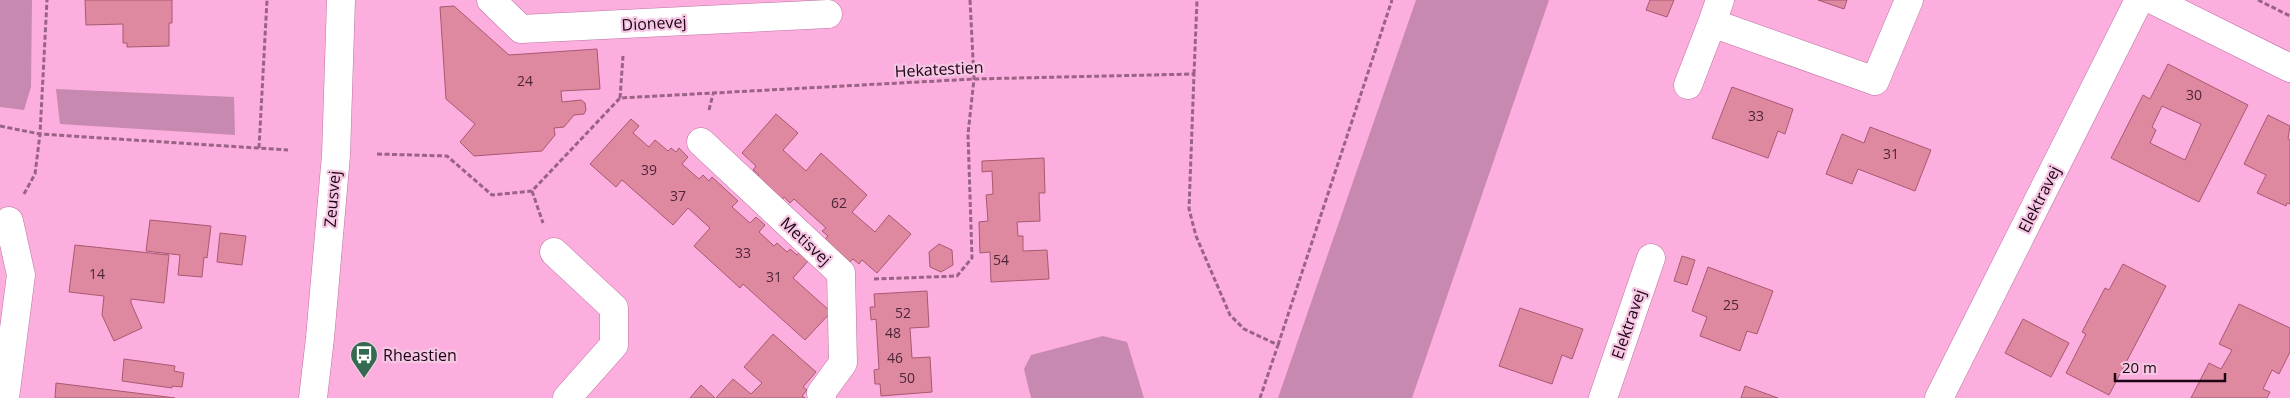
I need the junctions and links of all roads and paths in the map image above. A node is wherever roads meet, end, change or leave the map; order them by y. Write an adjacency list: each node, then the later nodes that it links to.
1 (46, 0): 20 (path)
2 (268, 0): 22 (path)
3 (342, 0): 33 (street, Zeusvej)
4 (491, 0): 13 (street, Dionevej)
5 (970, 0): 17 (path)
6 (1197, 0): 16 (path)
7 (1392, 0): 29 (path)
8 (1910, 0): 12 (street)
9 (2139, 0): 36 (street, Elektravej)
10 (2152, 0): 15 (street)
11 (2258, 0): 14 (path)
12 (1716, 11): 18 (street)
13 (828, 14)
14 (2290, 16)
15 (2290, 68)
16 (1194, 74): 17 (path, Hekatestien); 29 (path)
17 (974, 79): 24 (path, Hekatestien); 28 (path)
18 (1688, 85)
19 (0, 126): 20 (path)
20 (40, 134): 22 (path); 25 (path)
21 (700, 142): 28 (street, Metisvej)
22 (259, 148): 23 (path)
23 (288, 150)
24 (377, 154)
25 (9, 221): 32 (street)
26 (554, 252): 34 (street)
27 (1651, 258): 31 (street, Elektravej)
28 (841, 281): 30 (street, Metisvej)
29 (1278, 345): 35 (path)
30 (820, 396)
31 (1612, 396)
32 (5, 398)
33 (313, 398)
34 (567, 398)
35 (1260, 398)
36 (1939, 398)

